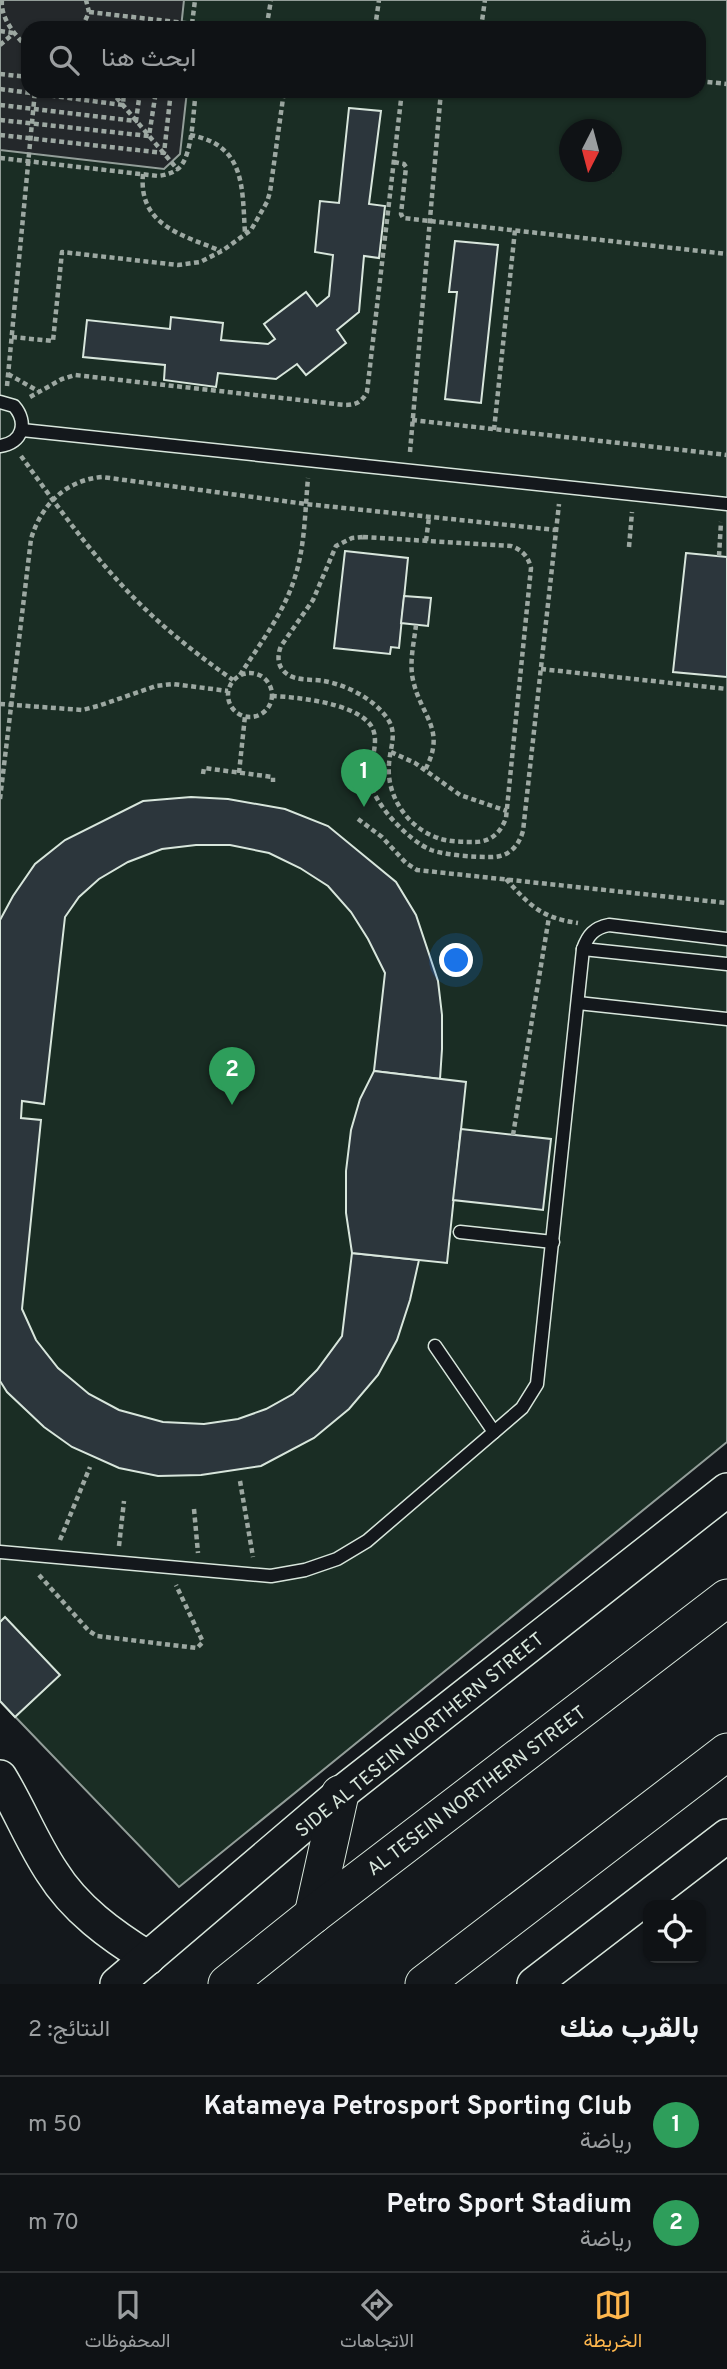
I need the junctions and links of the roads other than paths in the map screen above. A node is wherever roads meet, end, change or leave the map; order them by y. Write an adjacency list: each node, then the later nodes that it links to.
1 (6, 404): 2 (lane)
2 (22, 430): 3 (lane); 4 (lane)
3 (0, 446)
4 (725, 504)
5 (727, 939): 6 (lane)
6 (583, 949): 7 (lane); 8 (lane)
7 (727, 964)
8 (578, 1003): 9 (lane); 11 (lane)
9 (727, 1019)
10 (460, 1233): 11 (lane)
11 (553, 1242): 13 (lane)
12 (435, 1346): 13 (lane)
13 (494, 1432): 15 (lane)
14 (727, 1490): 19 (street, SIDE AL TESEIN NORTHERN STREET)
15 (0, 1552)
16 (727, 1598): 21 (main road, AL TESEIN NORTHERN STREET)
17 (727, 1752): 25 (main road)
18 (0, 1777): 22 (street)
19 (340, 1794): 21 (main road); 22 (street, SIDE AL TESEIN NORTHERN STREET)
20 (727, 1836): 26 (street)
21 (313, 1914): 24 (main road, AL TESEIN NORTHERN STREET)
22 (148, 1958): 23 (street, SIDE AL TESEIN NORTHERN STREET)
23 (117, 1984)
24 (227, 1984)
25 (424, 1984)
26 (534, 1984)

